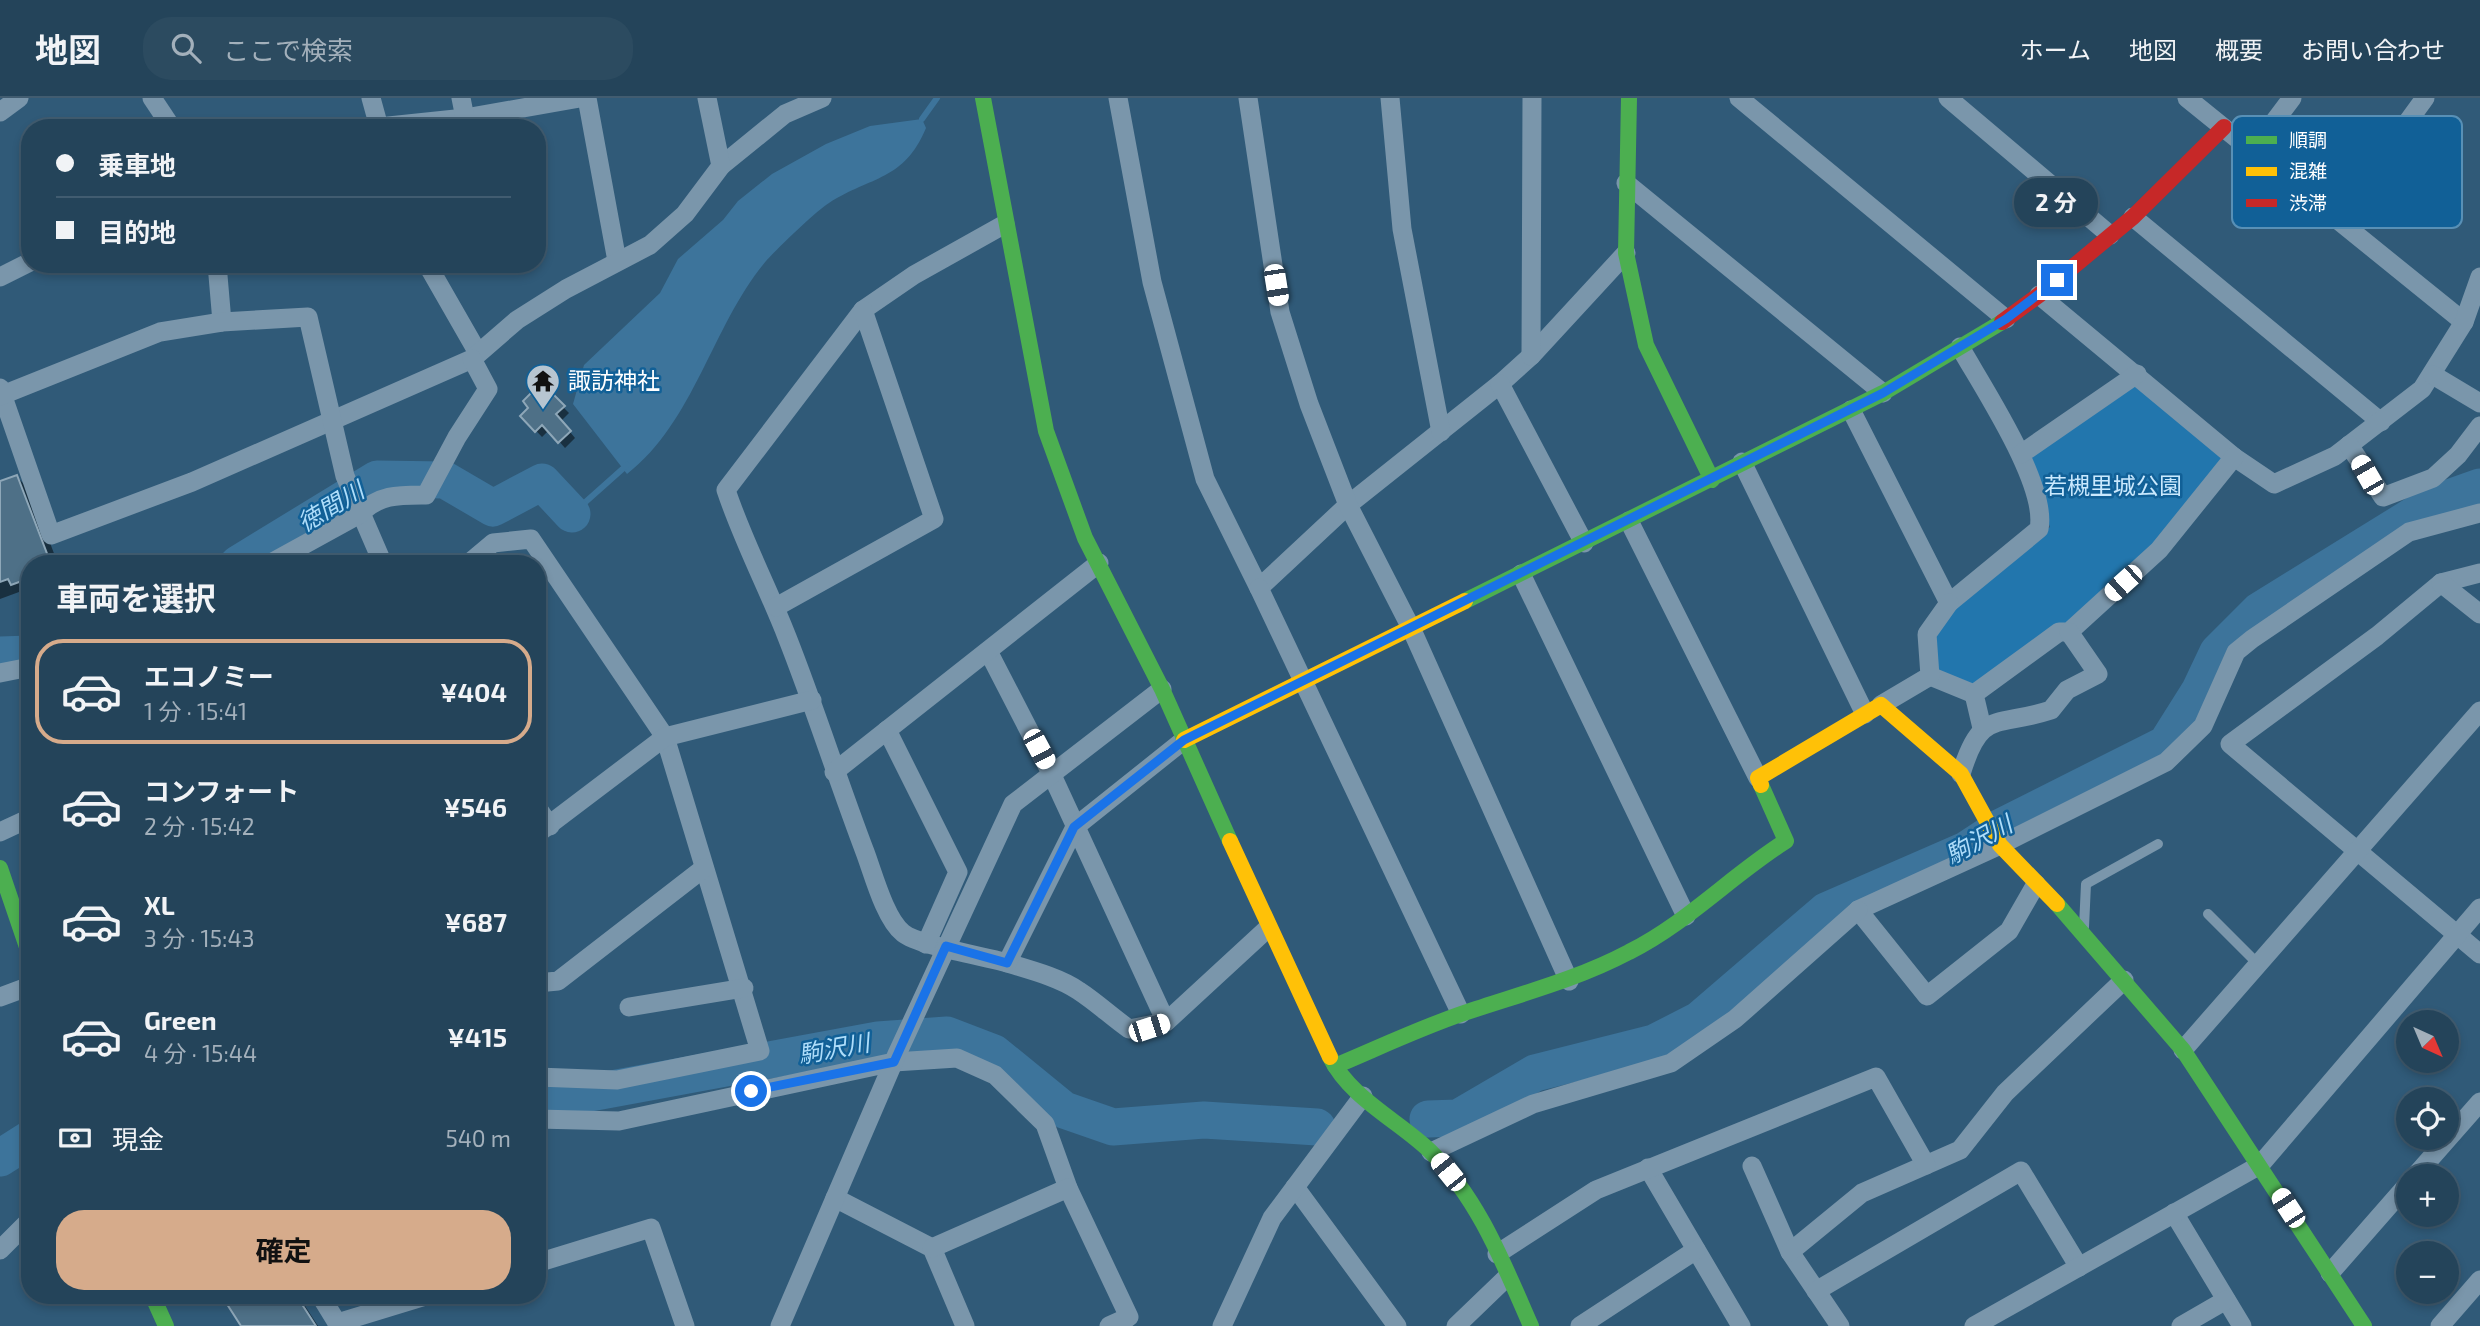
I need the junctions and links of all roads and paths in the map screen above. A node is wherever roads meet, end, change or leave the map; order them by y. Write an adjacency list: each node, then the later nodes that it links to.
1 (19, 98): 20 (street)
2 (152, 98): 24 (street)
3 (371, 98): 25 (street)
4 (461, 98): 23 (street)
5 (580, 98): 23 (street)
6 (587, 98): 36 (street)
7 (707, 98): 29 (street)
8 (822, 98): 29 (street)
9 (984, 98): 32 (street)
10 (1118, 98): 80 (street)
11 (1248, 98): 66 (street)
12 (1390, 98): 60 (street)
13 (1532, 98): 49 (street)
14 (1629, 98): 30 (street)
15 (1739, 98): 44 (street)
16 (1948, 98): 34 (street)
17 (2187, 98): 27 (street)
18 (2292, 98): 21 (street)
19 (2425, 98): 22 (street)
20 (0, 112)
21 (2278, 116)
22 (2412, 116)
23 (465, 118): 26 (street)
24 (166, 119)
25 (377, 119)
26 (455, 119)
27 (2224, 127): 28 (street); 31 (street)
28 (2232, 133)
29 (721, 166): 36 (street)
30 (1626, 183): 35 (street); 54 (street)
31 (2133, 217): 34 (street); 58 (street)
32 (1005, 223): 43 (street); 76 (street)
33 (2348, 228): 45 (street)
34 (2110, 235): 42 (street)
35 (1626, 253): 49 (street); 65 (street)
36 (617, 261): 48 (street)
37 (21, 266): 40 (street)
38 (218, 273): 46 (street)
39 (432, 273): 48 (street)
40 (0, 277)
41 (2480, 277): 45 (street)
42 (2039, 295): 44 (street); 50 (street)
43 (863, 310): 82 (street); 82 (street)
44 (2006, 319): 47 (street)
45 (2464, 322): 51 (street)
46 (222, 323): 53 (street); 57 (street)
47 (1960, 346): 54 (street); 62 (street)
48 (475, 356): 57 (street); 67 (street)
49 (1531, 356): 52 (street)
50 (2137, 374): 62 (street); 63 (street)
51 (2433, 374): 55 (street); 58 (street)
52 (1500, 384): 60 (street); 70 (street)
53 (1, 393): 57 (street)
54 (1883, 393): 56 (street)
55 (2480, 403)
56 (1851, 410): 64 (street); 81 (street)
57 (333, 418): 67 (street)
58 (2382, 422): 61 (street)
59 (2480, 426): 61 (street)
60 (1441, 432): 66 (street)
61 (2350, 446): 63 (street)
62 (2021, 454): 81 (street)
63 (2234, 457): 85 (street)
64 (1742, 462): 65 (street); 94 (street)
65 (1712, 480): 69 (street)
66 (1348, 505): 80 (street); 84 (street)
67 (358, 509): 71 (street); 72 (street)
68 (2480, 513): 96 (street)
69 (1629, 521): 70 (street); 105 (street)
70 (1584, 543): 78 (street)
71 (284, 555)
72 (379, 555)
73 (479, 555): 74 (street)
74 (542, 555)
75 (546, 561): 99 (street)
76 (1098, 563): 86 (street); 91 (street)
77 (2480, 573): 79 (street)
78 (1521, 574): 84 (street); 119 (street)
79 (2441, 583): 83 (street); 101 (street)
80 (1259, 588): 90 (street)
81 (1949, 603): 89 (street)
82 (775, 607): 93 (street)
83 (2480, 614)
84 (1411, 628): 90 (street); 129 (street)
85 (2069, 632): 92 (street); 97 (street)
86 (988, 651): 98 (street); 103 (street)
87 (21, 669): 88 (street)
88 (0, 673)
89 (1930, 676): 92 (street); 94 (street)
90 (1301, 682): 100 (street); 135 (street)
91 (1162, 689): 100 (street); 103 (street)
92 (1974, 694): 97 (street)
93 (812, 700): 99 (street); 102 (street)
94 (1873, 710): 104 (street); 105 (street)
95 (2480, 711): 112 (street)
96 (2203, 726): 101 (street); 111 (street)
97 (1982, 728): 104 (street)
98 (887, 730): 102 (street); 124 (street)
99 (665, 737): 108 (street); 114 (street)
100 (1184, 740): 107 (street); 120 (street)
101 (2230, 744): 112 (street)
102 (834, 772): 124 (street)
103 (1051, 773): 107 (street); 124 (street)
104 (1961, 774): 111 (street)
105 (1758, 778): 119 (street)
106 (21, 822): 109 (street)
107 (1074, 827): 126 (street); 136 (street)
108 (546, 828)
109 (0, 832)
110 (2158, 844): 122 (lane)
111 (2000, 845): 115 (street); 117 (street)
112 (2359, 853): 123 (street); 127 (street)
113 (0, 868): 121 (street)
114 (704, 868): 130 (street); 131 (street)
115 (2036, 884): 117 (street); 122 (street)
116 (2480, 908): 123 (street)
117 (1858, 910): 144 (street)
118 (2208, 914): 127 (lane)
119 (1686, 916): 129 (street)
120 (1268, 928): 136 (street); 139 (street)
121 (21, 930)
122 (2083, 934): 128 (street)
123 (2457, 934): 125 (street); 147 (street)
124 (936, 945): 126 (street); 138 (street)
125 (2480, 954)
126 (1007, 963): 136 (street)
127 (2259, 965): 137 (street)
128 (2124, 980): 137 (street); 146 (street)
129 (1569, 981): 135 (street)
130 (546, 982)
131 (744, 988): 134 (street); 140 (street)
132 (21, 989): 133 (street)
133 (0, 997)
134 (629, 1007)
135 (1461, 1014): 139 (street)
136 (1166, 1023)
137 (2183, 1050): 147 (street)
138 (896, 1058): 143 (street); 151 (street); 152 (street)
139 (1335, 1066): 141 (street)
140 (546, 1077)
141 (1363, 1096): 144 (street); 150 (street)
142 (2480, 1102): 145 (street)
143 (546, 1119)
144 (1432, 1152): 160 (street)
145 (2426, 1164)
146 (1926, 1165): 149 (street); 159 (street)
147 (2260, 1165): 154 (street); 163 (street)
148 (1752, 1166): 159 (street)
149 (1648, 1168): 158 (street); 160 (street)
150 (1295, 1187): 177 (street); 178 (street)
151 (1068, 1188): 156 (street); 176 (street)
152 (835, 1198): 156 (street); 174 (street)
153 (2396, 1198): 163 (street)
154 (2174, 1213): 162 (street); 167 (street)
155 (21, 1229): 157 (street)
156 (932, 1248): 175 (street)
157 (0, 1250)
158 (1696, 1250): 181 (street); 182 (street)
159 (1790, 1252): 166 (street)
160 (1497, 1254): 164 (street)
161 (546, 1260): 173 (street)
162 (2079, 1267): 166 (street); 184 (street)
163 (2330, 1273): 187 (street)
164 (1507, 1277): 179 (street); 180 (street)
165 (2480, 1280): 188 (street)
166 (1816, 1291): 183 (street)
167 (2226, 1300): 185 (street); 186 (street)
168 (156, 1304): 172 (street)
169 (326, 1304): 171 (street)
170 (401, 1304): 171 (street)
171 (338, 1324)
172 (166, 1326)
173 (685, 1326)
174 (780, 1326)
175 (965, 1326)
176 (1109, 1326)
177 (1222, 1326)
178 (1397, 1326)
179 (1456, 1326)
180 (1531, 1326)
181 (1580, 1326)
182 (1741, 1326)
183 (1840, 1326)
184 (1974, 1326)
185 (2181, 1326)
186 (2242, 1326)
187 (2364, 1326)
188 (2440, 1326)

